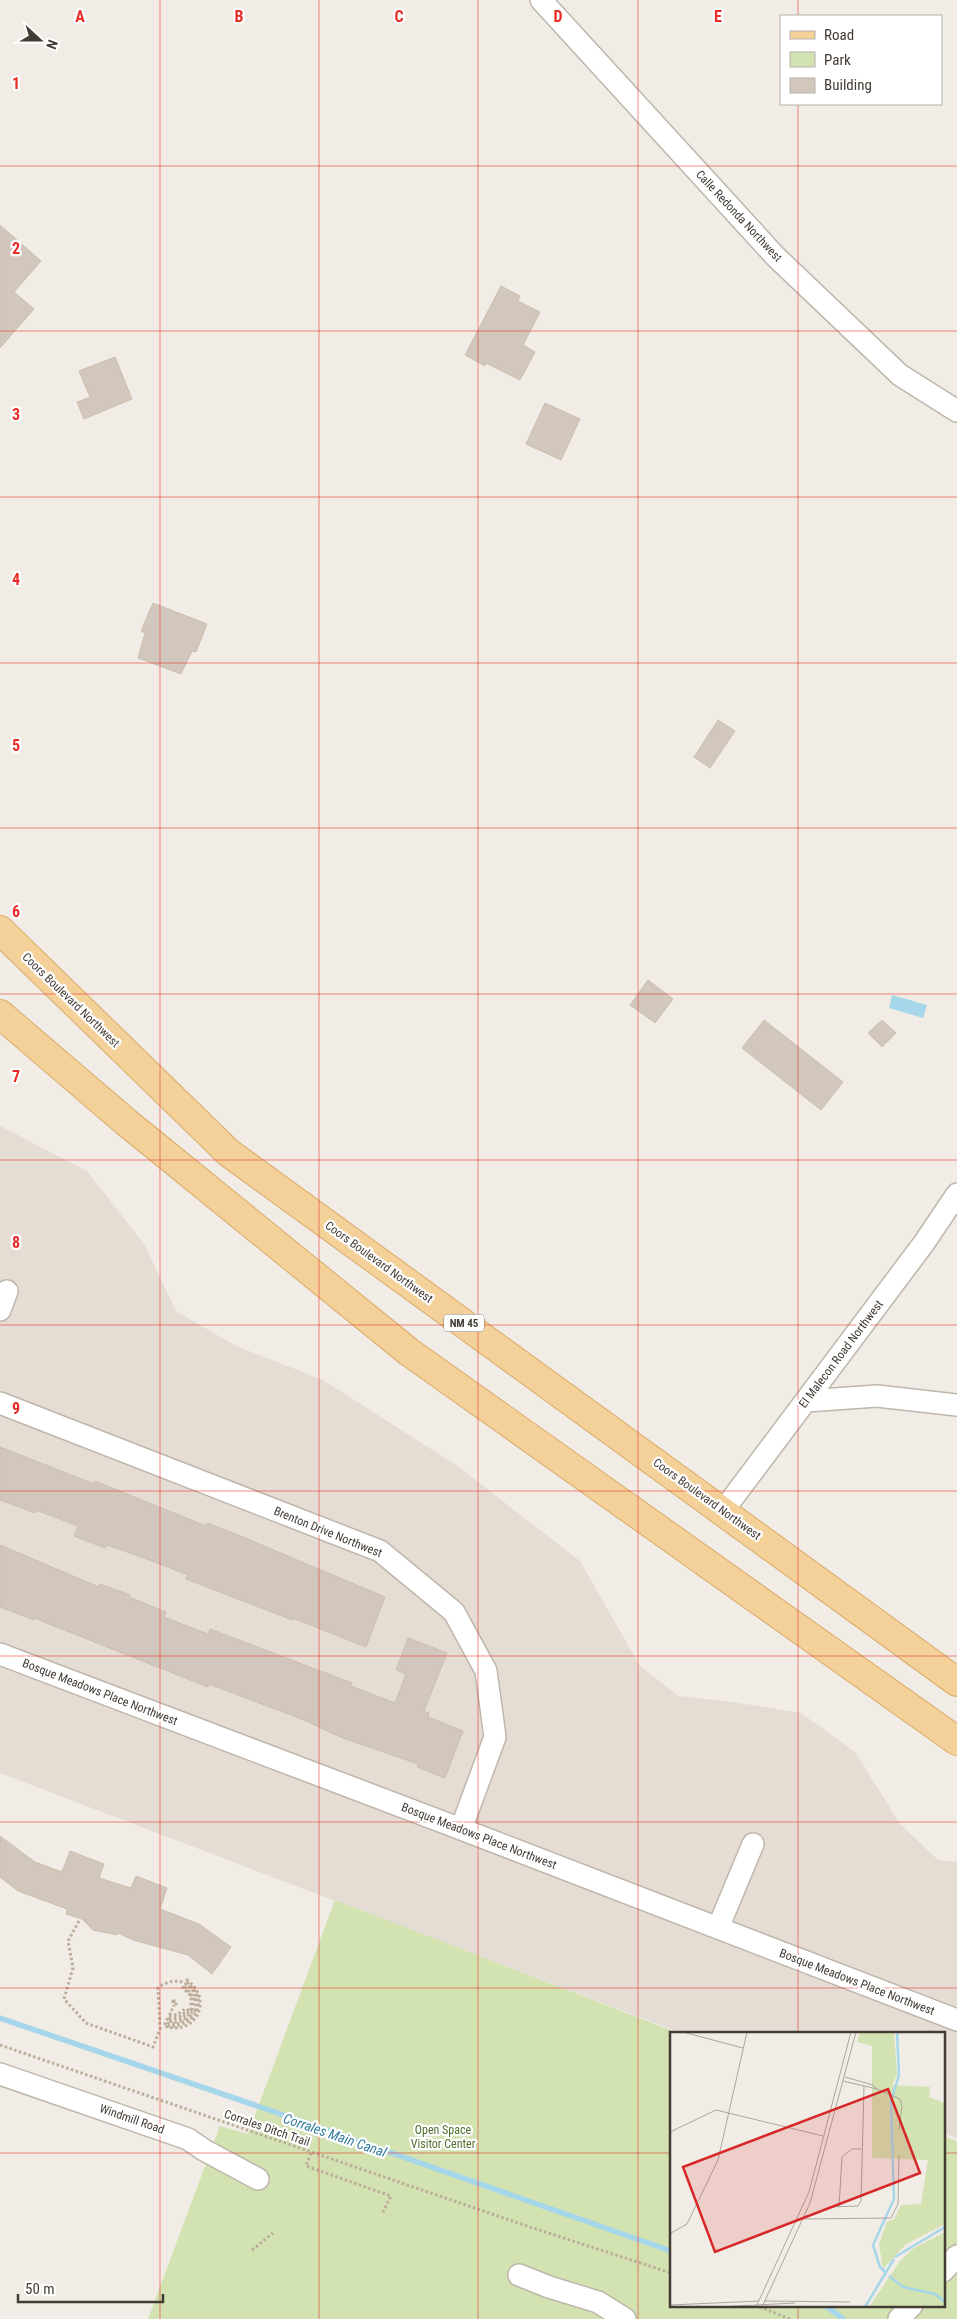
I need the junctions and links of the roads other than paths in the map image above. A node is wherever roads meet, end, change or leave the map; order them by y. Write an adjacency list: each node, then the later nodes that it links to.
1 (541, 0): 2 (street, Calle Redonda Northwest)
2 (957, 411)
3 (0, 930): 9 (main road, Coors Boulevard Northwest / NM 45)
4 (0, 1014): 12 (main road)
5 (957, 1194): 6 (street, El Malecon Road Northwest)
6 (806, 1401): 8 (street); 9 (street, El Malecon Road Northwest)
7 (0, 1403): 13 (street, Brenton Drive Northwest)
8 (957, 1405)
9 (723, 1511): 11 (main road, Coors Boulevard Northwest / NM 45)
10 (0, 1654): 13 (street, Bosque Meadows Place Northwest)
11 (957, 1682)
12 (957, 1741)
13 (461, 1829): 15 (street, Bosque Meadows Place Northwest)
14 (753, 1844): 15 (street)
15 (718, 1928): 16 (street, Bosque Meadows Place Northwest)
16 (957, 2020)
17 (0, 2074): 18 (street, Windmill Road)
18 (258, 2179)
19 (957, 2256): 20 (street)
20 (944, 2270)
21 (520, 2274): 23 (street)
22 (911, 2306): 24 (street)
23 (625, 2319)
24 (899, 2319)

